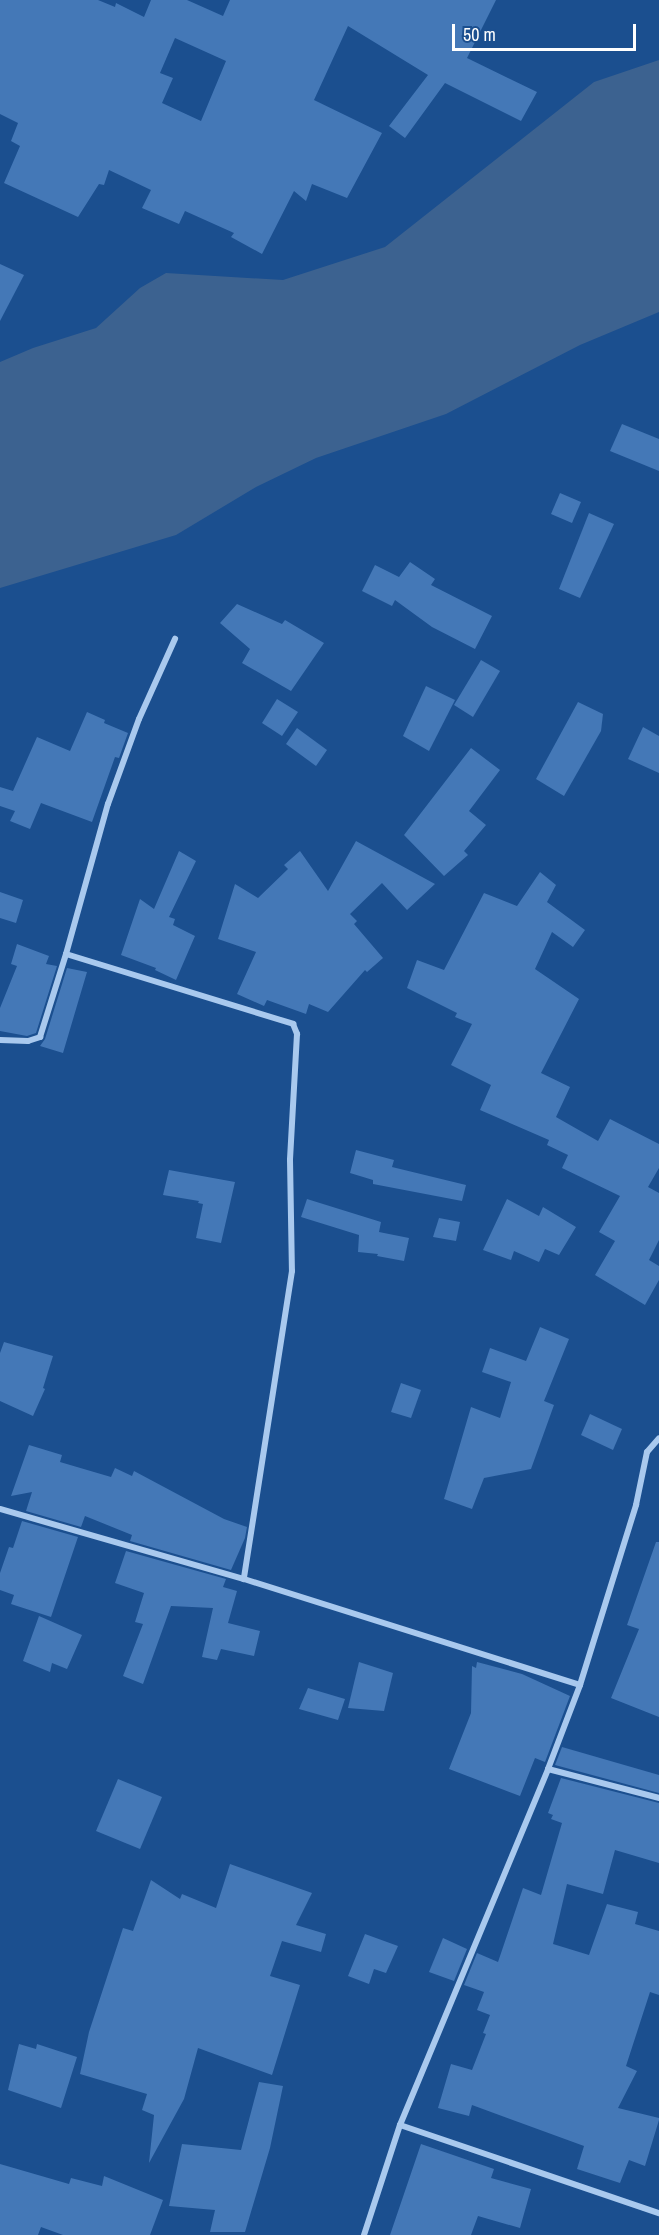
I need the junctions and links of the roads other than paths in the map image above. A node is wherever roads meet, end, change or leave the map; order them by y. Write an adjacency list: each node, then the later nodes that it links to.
1 (175, 639): 2 (street)
2 (66, 954): 3 (street); 6 (street)
3 (0, 1040)
4 (659, 1438): 7 (street)
5 (0, 1509): 6 (street)
6 (244, 1579): 7 (street)
7 (580, 1685): 8 (street)
8 (548, 1769): 9 (street); 10 (street)
9 (659, 1798)
10 (400, 2125): 11 (street); 12 (street)
11 (659, 2213)
12 (364, 2235)

